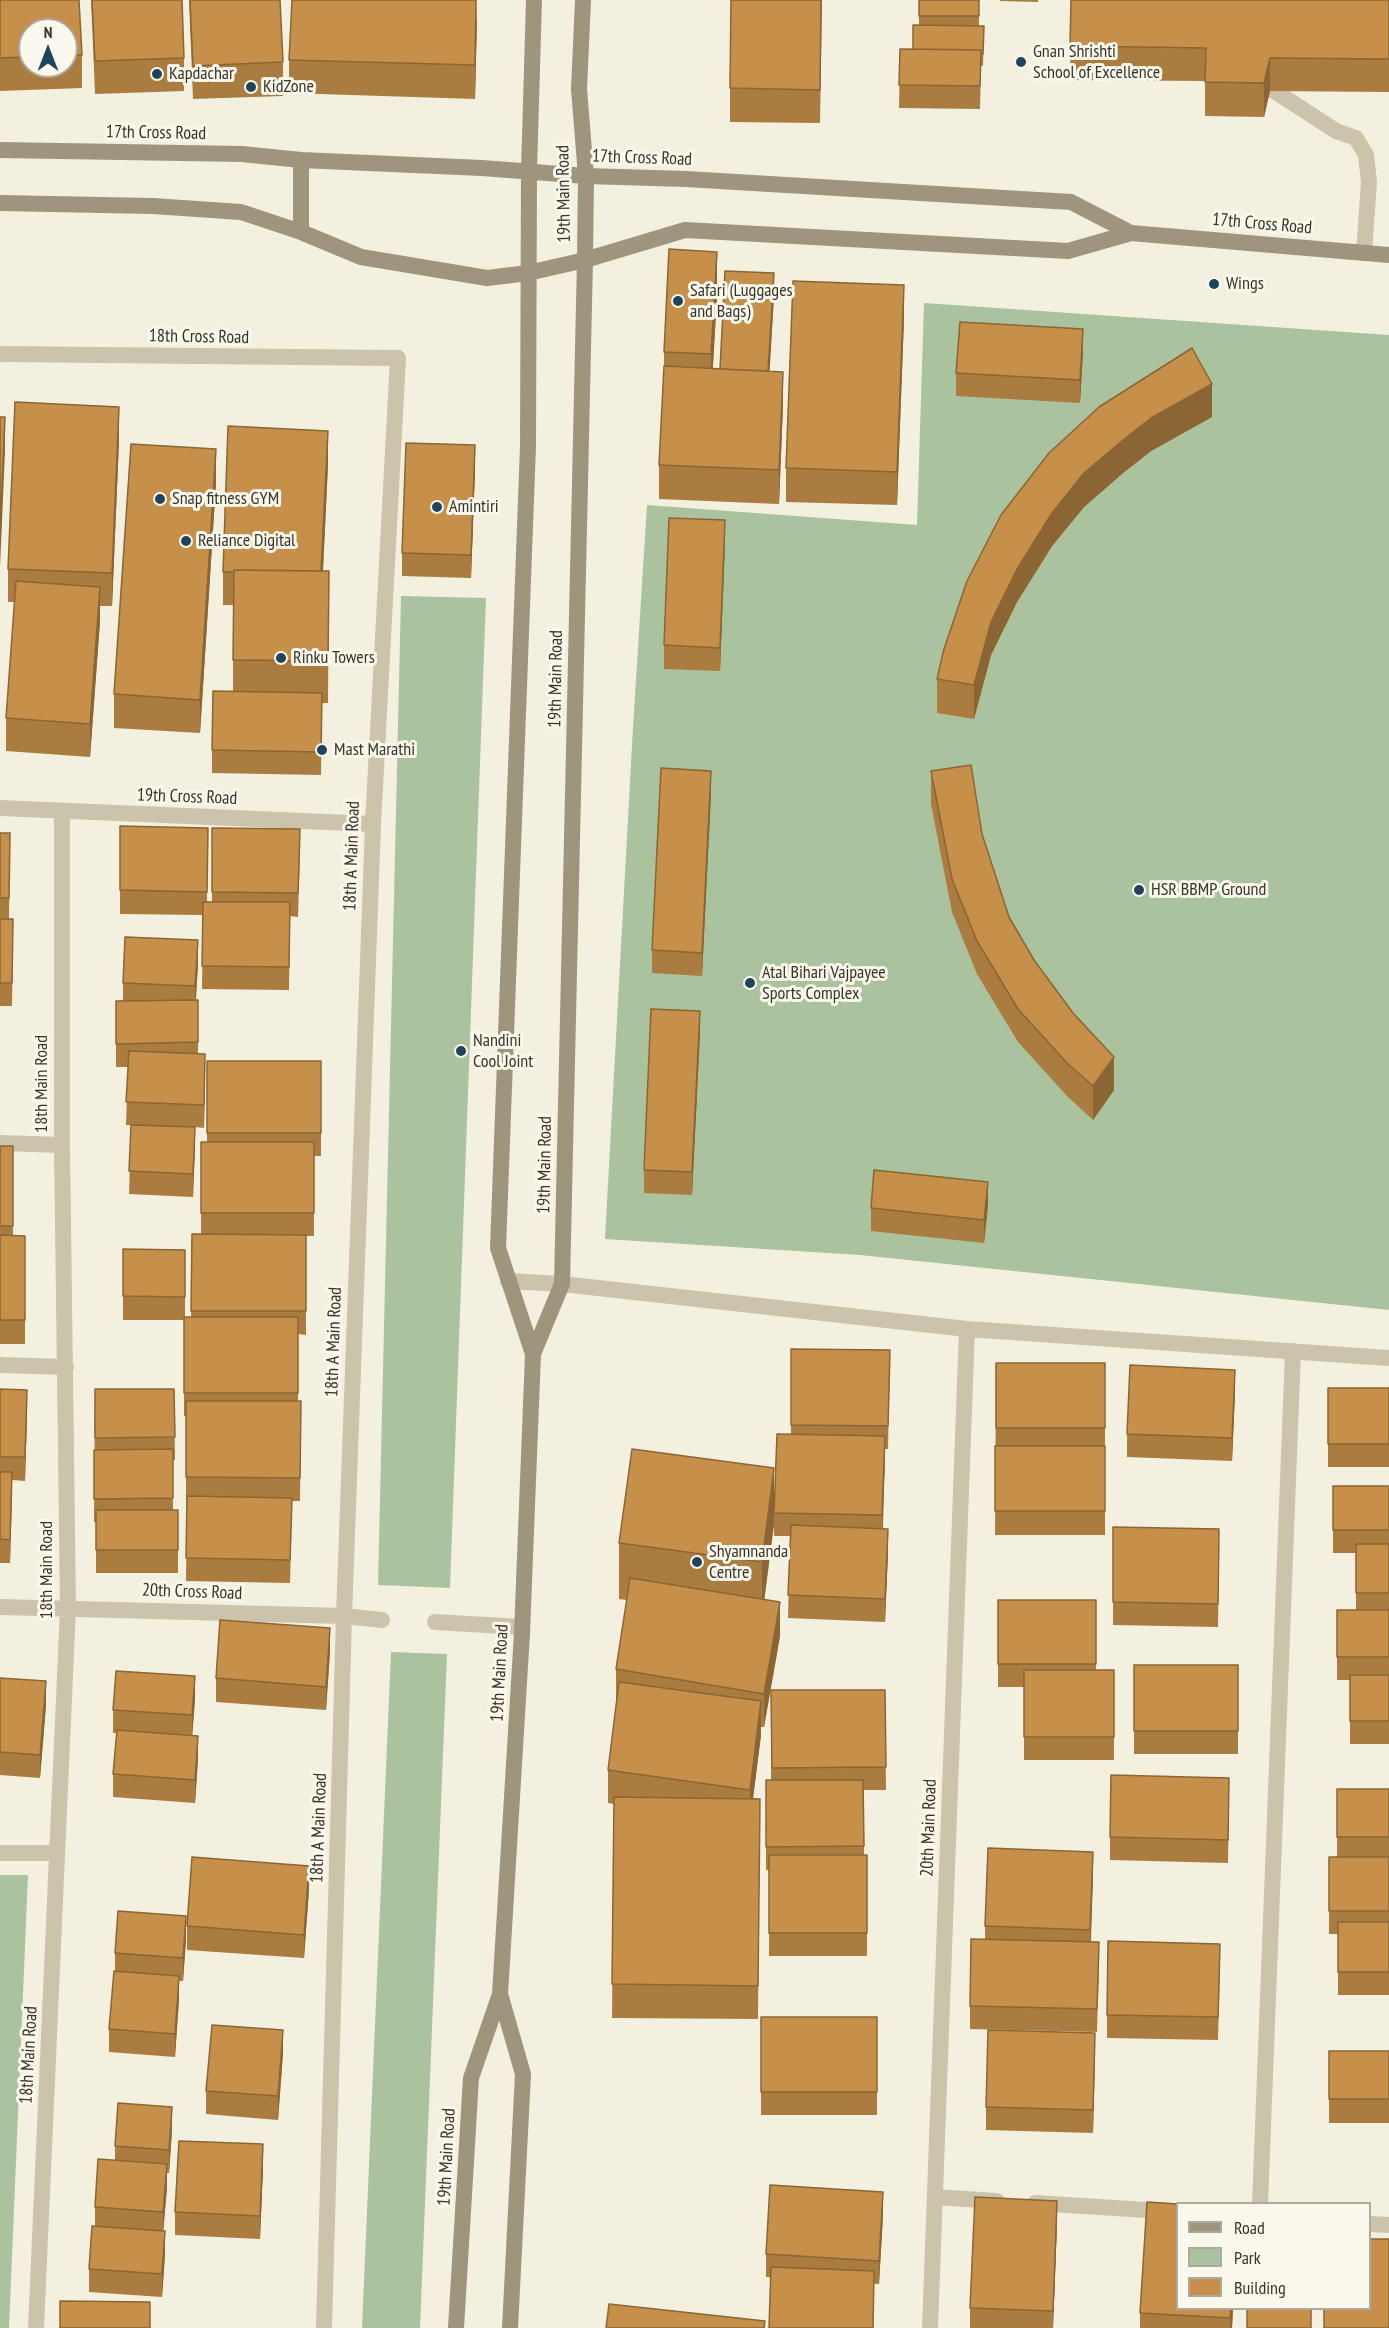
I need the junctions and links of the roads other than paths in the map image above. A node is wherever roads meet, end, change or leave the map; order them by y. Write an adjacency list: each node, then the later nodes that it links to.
1 (534, 0): 6 (main road, 19th Main Road)
2 (583, 0): 7 (main road, 19th Main Road)
3 (1240, 69): 11 (street)
4 (0, 150): 5 (main road, 17th Cross Road)
5 (300, 160): 6 (main road, 17th Cross Road); 9 (main road)
6 (529, 171): 7 (main road, 17th Cross Road); 14 (main road, 19th Main Road)
7 (586, 176): 10 (main road, 17th Cross Road); 13 (main road, 19th Main Road)
8 (0, 203): 9 (main road)
9 (300, 232): 14 (main road)
10 (1131, 233): 11 (main road, 17th Cross Road); 13 (main road, 17th Cross Road)
11 (1364, 253): 12 (main road, 17th Cross Road)
12 (1389, 255)
13 (585, 260): 14 (main road); 23 (main road, 19th Main Road)
14 (528, 273): 22 (main road, 19th Main Road)
15 (0, 354): 16 (street, 18th Cross Road)
16 (398, 358): 19 (street, 18th A Main Road)
17 (0, 808): 18 (street, 19th Cross Road)
18 (62, 811): 19 (street, 19th Cross Road); 21 (street, 18th Main Road)
19 (373, 824): 32 (street, 18th A Main Road)
20 (0, 1143): 21 (street)
21 (62, 1145): 29 (street, 18th Main Road)
22 (508, 1281): 23 (street); 26 (main road, 19th Main Road)
23 (562, 1284): 24 (street); 26 (main road, 19th Main Road)
24 (967, 1329): 25 (street); 39 (street, 20th Main Road)
25 (1293, 1351): 27 (street); 40 (street)
26 (533, 1354): 35 (main road, 19th Main Road)
27 (1389, 1358)
28 (0, 1365): 29 (street)
29 (66, 1367): 31 (street, 18th Main Road)
30 (0, 1607): 31 (street, 20th Cross Road)
31 (68, 1608): 32 (street, 20th Cross Road); 37 (street, 18th Main Road)
32 (344, 1616): 33 (street, 20th Cross Road); 45 (street, 18th A Main Road)
33 (382, 1620)
34 (435, 1622): 35 (street)
35 (522, 1628): 38 (main road, 19th Main Road)
36 (0, 1853): 37 (street)
37 (57, 1853): 44 (street, 18th Main Road)
38 (500, 1994): 46 (main road, 19th Main Road); 47 (main road, 19th Main Road)
39 (935, 2197): 41 (street); 48 (street, 20th Main Road)
40 (1260, 2202)
41 (1176, 2212)
42 (1371, 2224): 43 (street)
43 (1389, 2225)
44 (36, 2328)
45 (324, 2328)
46 (456, 2328)
47 (510, 2328)
48 (930, 2328)

